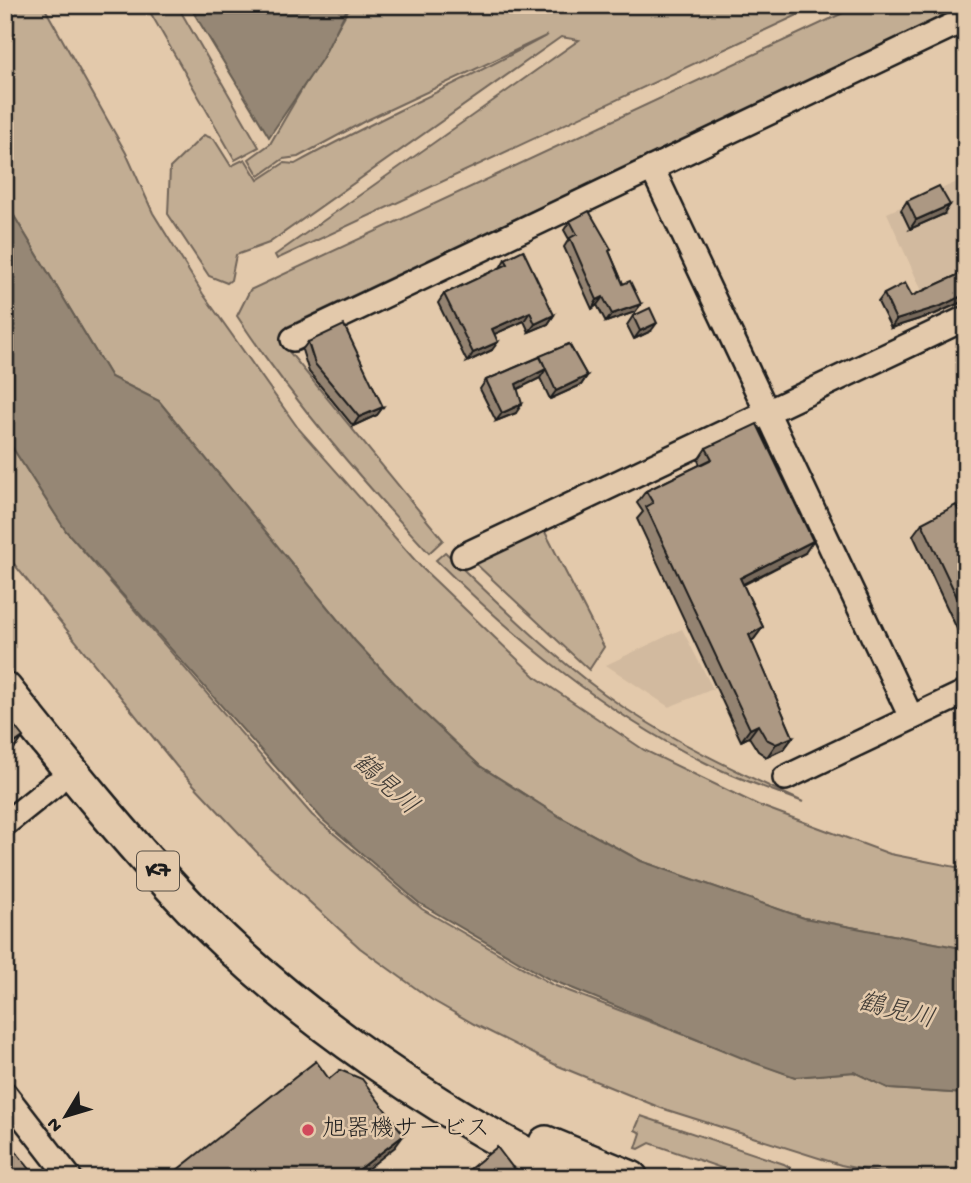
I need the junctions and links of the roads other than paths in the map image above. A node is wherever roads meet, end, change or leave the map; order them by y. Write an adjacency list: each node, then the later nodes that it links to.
1 (966, 19): 2 (street)
2 (652, 167): 4 (street); 5 (street)
3 (966, 318): 5 (street)
4 (293, 339)
5 (768, 411): 6 (street); 10 (street)
6 (463, 556)
7 (5, 689): 14 (highway, K7)
8 (966, 692): 10 (street)
9 (5, 702): 14 (highway, K7)
10 (911, 717): 11 (street)
11 (785, 778)
12 (55, 784): 13 (street)
13 (5, 824)
14 (331, 1034): 17 (highway, K7); 18 (highway, K7); 19 (highway, K7); 20 (highway, K7)
15 (5, 1094): 16 (street)
16 (70, 1178)
17 (555, 1178)
18 (572, 1178)
19 (610, 1178)
20 (631, 1178)

